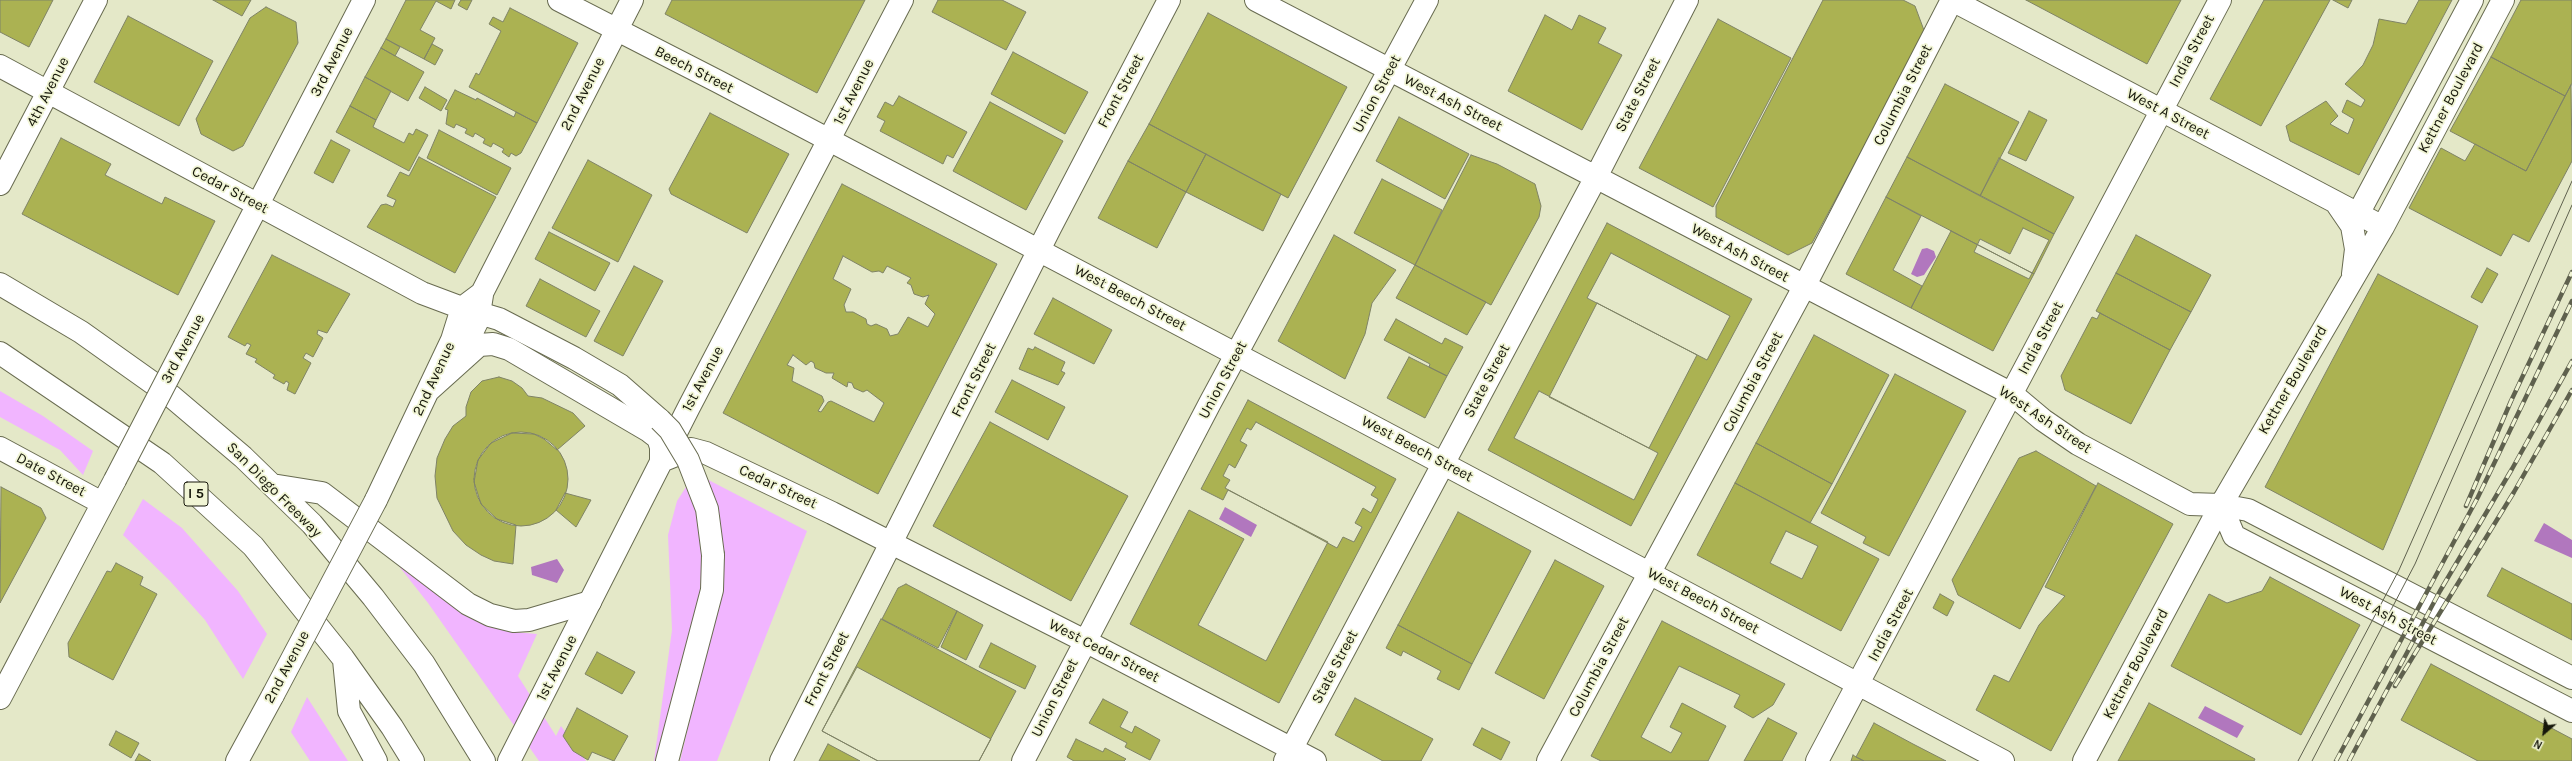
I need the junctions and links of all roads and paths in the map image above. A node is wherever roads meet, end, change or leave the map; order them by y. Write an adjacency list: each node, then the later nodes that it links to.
1 (96, 0): 17 (main road, 4th Avenue)
2 (364, 0): 23 (main road, 3rd Avenue)
3 (559, 0): 14 (main road, Beech Street)
4 (632, 0): 14 (main road, 2nd Avenue)
5 (902, 0): 19 (main road, 1st Avenue)
6 (1169, 0): 26 (main road, Front Street)
7 (1256, 0): 16 (main road, West Ash Street)
8 (1427, 0): 16 (main road, Union Street)
9 (1687, 0): 20 (main road, State Street)
10 (1952, 0): 18 (main road, West A Street); 29 (main road, Columbia Street)
11 (2220, 0): 18 (main road, India Street)
12 (2472, 0): 24 (main road, Kettner Boulevard)
13 (2503, 0): 25 (main road, Kettner Boulevard)
14 (616, 30): 19 (main road, Beech Street); 30 (main road, 2nd Avenue)
15 (0, 66): 17 (main road, Cedar Street)
16 (1390, 70): 20 (main road, West Ash Street); 32 (main road, Union Street)
17 (48, 92): 21 (main road, 4th Avenue); 23 (main road, Cedar Street)
18 (2161, 110): 22 (main road, West A Street); 34 (main road, India Street)
19 (829, 141): 26 (main road, West Beech Street); 36 (main road, 1st Avenue)
20 (1596, 177): 29 (main road, West Ash Street); 37 (main road, State Street)
21 (0, 184)
22 (2336, 202): 24 (main road, West A Street); 27 (main road)
23 (259, 206): 30 (main road, Cedar Street); 39 (main road, 3rd Avenue, bridge)
24 (2358, 214): 25 (main road, West A Street)
25 (2383, 227): 27 (main road, Kettner Boulevard)
26 (1039, 251): 32 (main road, West Beech Street); 41 (main road, Front Street)
27 (2352, 280): 40 (main road, Kettner Boulevard)
28 (0, 284): 38 (main road, San Diego Freeway)
29 (1804, 287): 34 (main road, West Ash Street); 42 (main road, Columbia Street)
30 (475, 304): 33 (main road, 2nd Avenue); 56 (main road, Cedar Street, bridge)
31 (0, 353): 45 (main road, I 5)
32 (1237, 355): 37 (main road, West Beech Street); 44 (main road, Union Street)
33 (429, 390): 36 (main road); 51 (main road, 2nd Avenue, bridge)
34 (2012, 394): 40 (main road, West Ash Street); 47 (main road, India Street)
35 (0, 448): 39 (main road, Date Street)
36 (661, 461): 41 (main road, Cedar Street); 43 (main road, 1st Avenue)
37 (1443, 463): 42 (main road, West Beech Street); 50 (main road, State Street)
38 (272, 485): 43 (main road); 54 (main road, San Diego Freeway)
39 (102, 503): 48 (main road, 3rd Avenue)
40 (2220, 505): 46 (main road, West Ash Street); 49 (main road, West Ash Street); 63 (main road, Kettner Boulevard)
41 (890, 544): 44 (main road, West Cedar Street); 57 (main road, Front Street)
42 (1650, 573): 47 (main road, West Beech Street); 60 (main road, Columbia Street)
43 (590, 602): 55 (main road, 1st Avenue)
44 (1085, 641): 50 (main road, West Cedar Street); 58 (main road, Union Street)
45 (344, 658): 52 (main road); 53 (main road, I 5)
46 (2572, 678)
47 (1859, 685): 61 (main road, India Street); 62 (main road, West Beech Street)
48 (0, 698)
49 (2572, 711)
50 (1288, 755): 59 (main road, West Cedar Street)
51 (237, 761)
52 (376, 761)
53 (413, 761)
54 (484, 761)
55 (509, 761)
56 (667, 761)
57 (781, 761)
58 (1023, 761)
59 (1315, 761)
60 (1548, 761)
61 (1817, 761)
62 (2003, 761)
63 (2084, 761)

